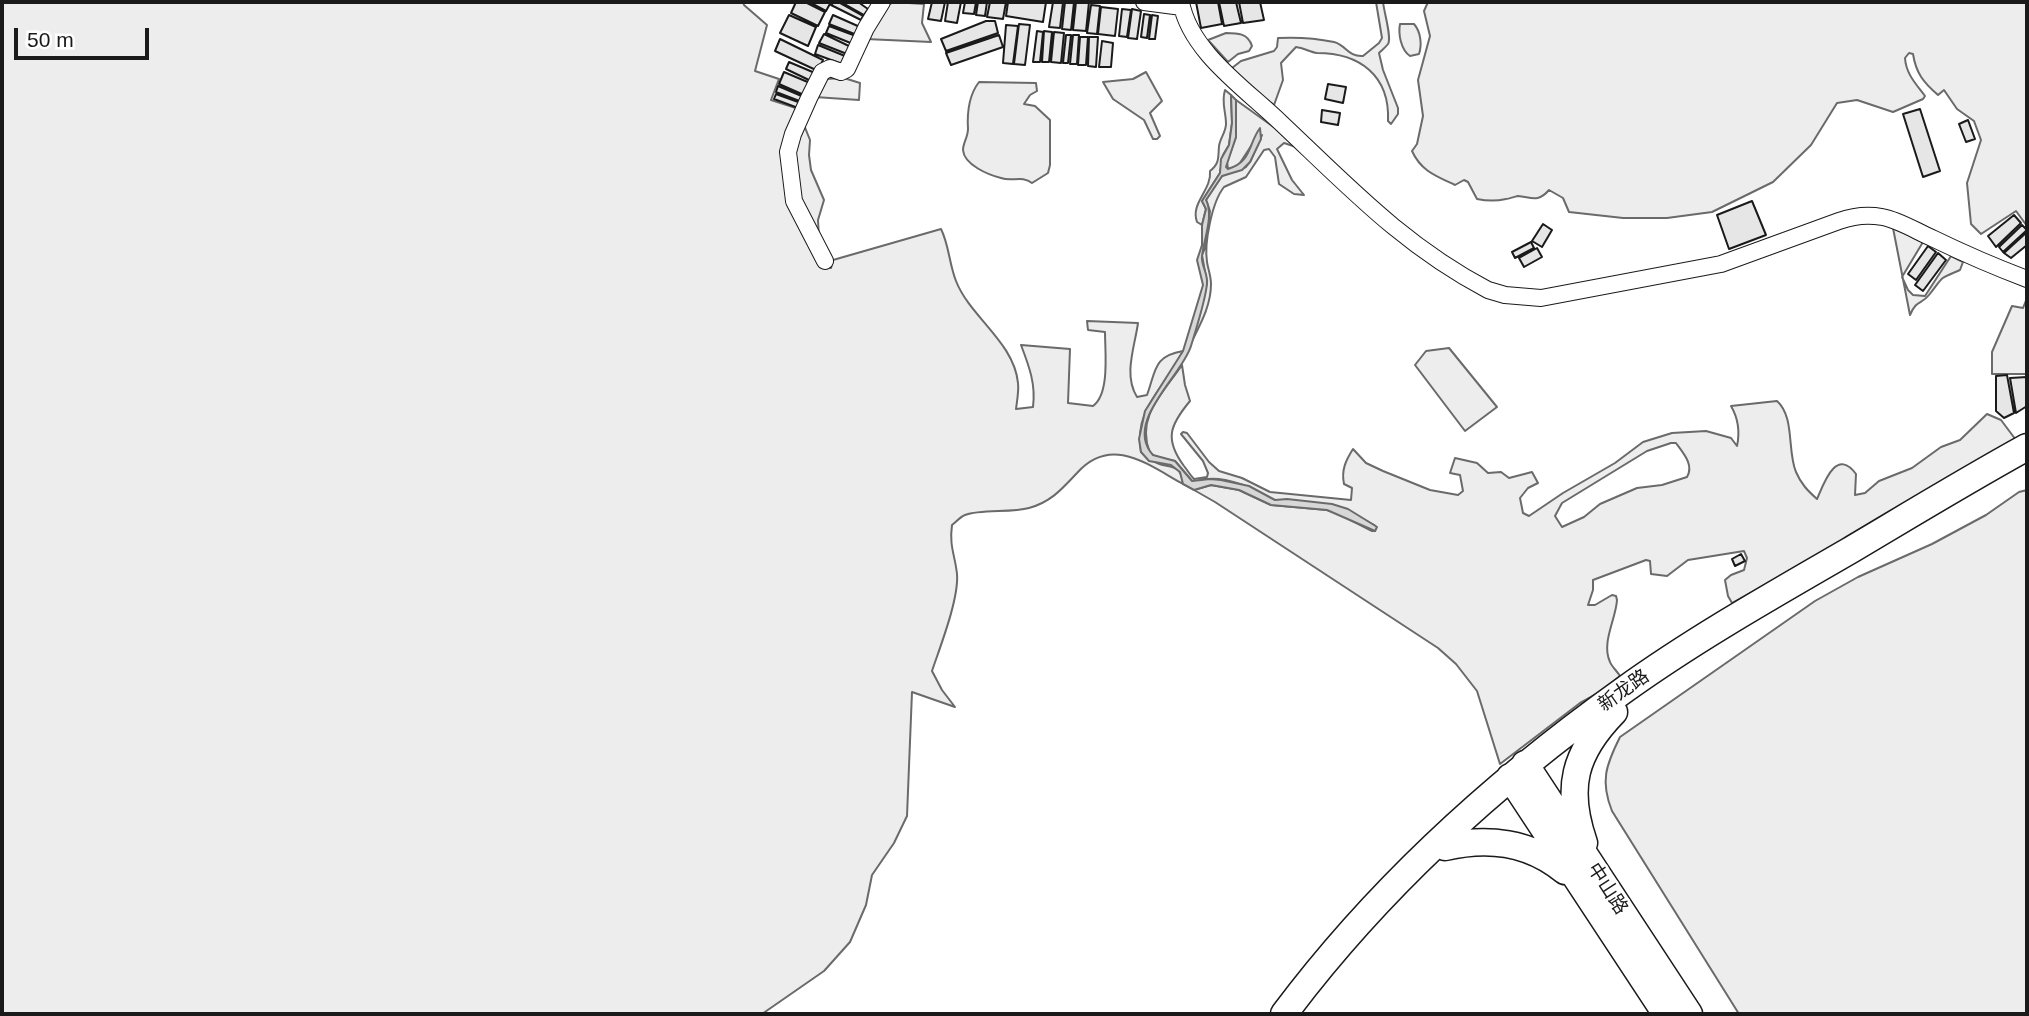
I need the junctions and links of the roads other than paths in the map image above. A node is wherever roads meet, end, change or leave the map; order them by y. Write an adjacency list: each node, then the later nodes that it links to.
1 (882, 2): 4 (street)
2 (1144, 2): 3 (street)
3 (1182, 4): 5 (street)
4 (825, 261)
5 (2027, 279)
6 (2027, 447): 9 (main road, 新龙路)
7 (2027, 458): 8 (main road, 新龙路)
8 (1629, 697): 9 (main road, 新龙路); 11 (main road)
9 (1521, 775): 10 (main road, 新龙路); 11 (main road, 中山路); 12 (main road, 新龙路)
10 (1445, 847): 11 (main road); 13 (main road, 新龙路)
11 (1586, 876): 14 (main road, 中山路); 15 (main road, 中山路)
12 (1284, 1014)
13 (1292, 1014)
14 (1666, 1014)
15 (1689, 1014)

